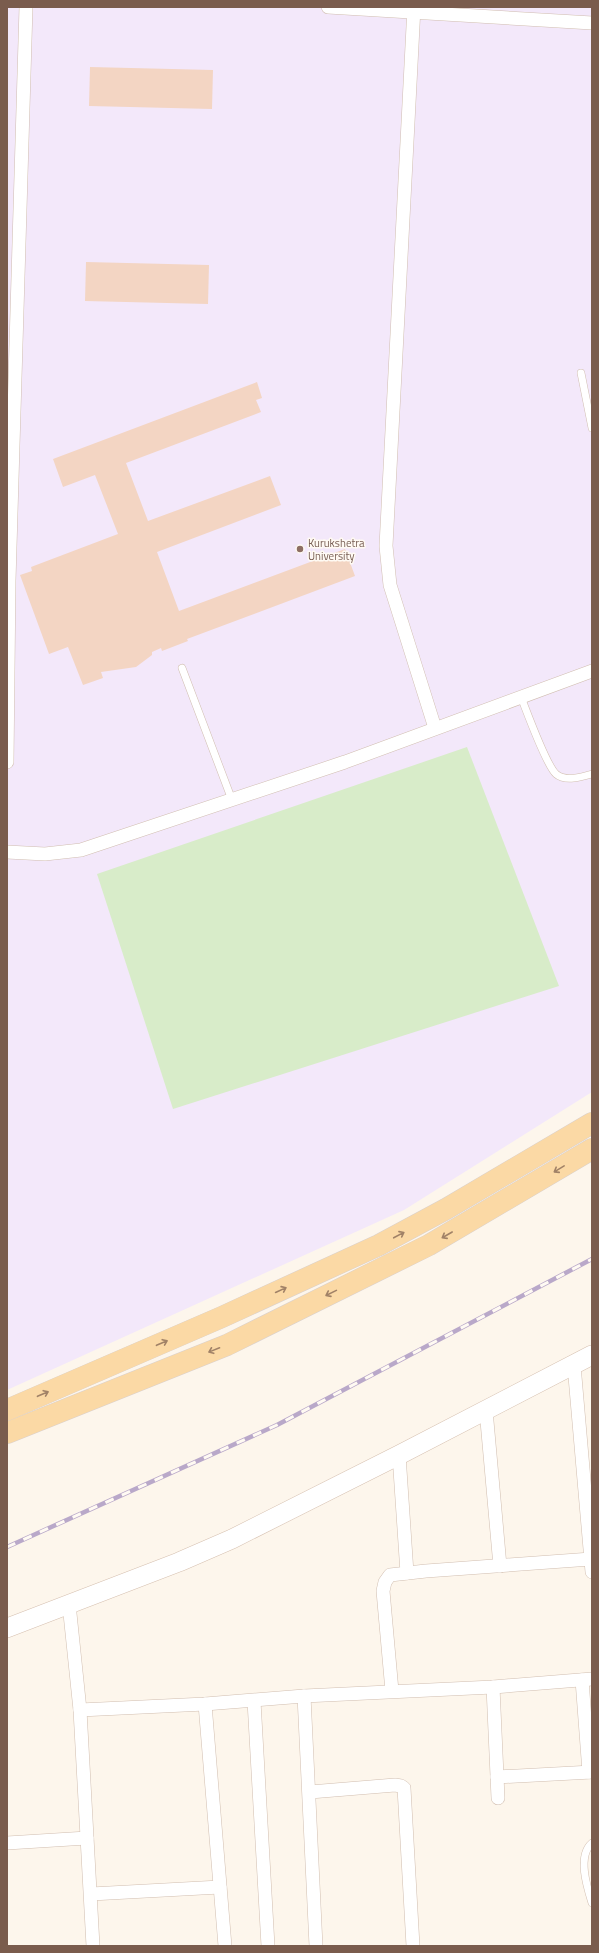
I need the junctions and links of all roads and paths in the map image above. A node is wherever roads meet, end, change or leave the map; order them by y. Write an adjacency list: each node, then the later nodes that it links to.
1 (26, 7): 11 (street)
2 (328, 7): 3 (street)
3 (414, 10): 4 (street); 10 (street)
4 (592, 23)
5 (581, 373): 6 (lane)
6 (592, 428)
7 (182, 668): 13 (lane)
8 (592, 671): 9 (street)
9 (521, 697): 10 (street); 12 (lane)
10 (435, 728): 13 (street)
11 (7, 762)
12 (592, 774)
13 (232, 800): 14 (street)
14 (7, 852)
15 (592, 1123): 19 (main road, one-way to 15)
16 (592, 1148): 21 (main road, one-way to 21)
17 (592, 1355): 18 (street)
18 (574, 1365): 20 (street); 23 (street)
19 (7, 1410)
20 (486, 1410): 22 (street); 24 (street)
21 (7, 1432)
22 (399, 1455): 26 (street); 27 (street)
23 (591, 1559): 24 (street); 25 (street)
24 (500, 1566): 26 (street)
25 (592, 1572)
26 (407, 1573): 31 (street)
27 (69, 1604): 28 (street); 35 (street)
28 (7, 1628)
29 (587, 1680): 30 (street); 36 (street)
30 (493, 1687): 31 (street); 37 (street)
31 (392, 1692): 32 (street)
32 (304, 1696): 33 (street); 38 (street)
33 (254, 1701): 34 (street); 48 (street)
34 (205, 1704): 35 (street); 43 (street)
35 (80, 1710): 40 (street)
36 (590, 1772): 37 (street)
37 (497, 1777): 39 (street)
38 (310, 1792): 49 (street); 50 (street)
39 (498, 1798)
40 (87, 1838): 41 (street); 44 (street)
41 (7, 1843)
42 (592, 1843): 45 (lane)
43 (220, 1887): 44 (street); 47 (street)
44 (91, 1894): 46 (street)
45 (592, 1903)
46 (93, 1946)
47 (225, 1946)
48 (268, 1946)
49 (316, 1946)
50 (413, 1946)

